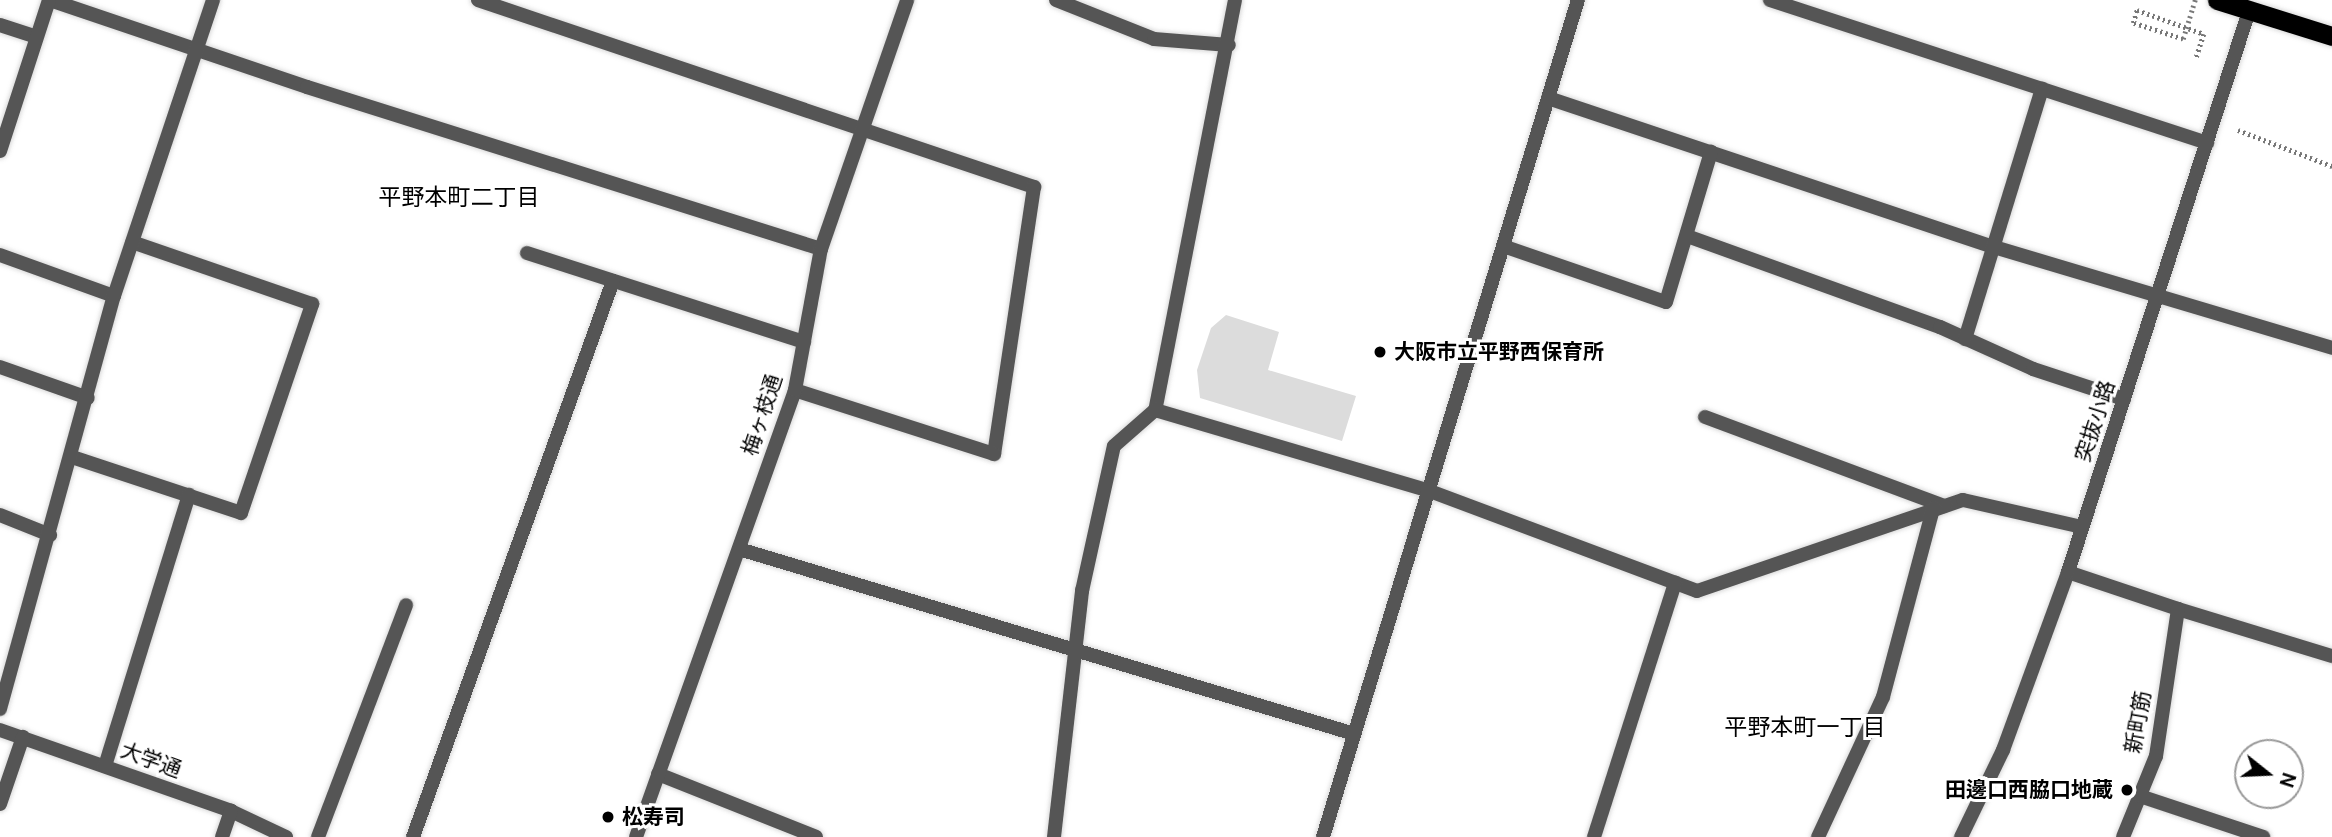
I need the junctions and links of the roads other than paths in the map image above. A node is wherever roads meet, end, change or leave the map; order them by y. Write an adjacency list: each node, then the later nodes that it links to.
1 (49, 0): 13 (street); 15 (street)
2 (213, 0): 15 (street)
3 (478, 0): 18 (street)
4 (907, 0): 18 (street, 梅ヶ枝通)
5 (1056, 0): 14 (street)
6 (1236, 0): 14 (street)
7 (1578, 0): 17 (street)
8 (1770, 0): 16 (street)
9 (2217, 0): 10 (highway)
10 (2249, 11): 12 (highway); 19 (street, 突抜小路)
11 (0, 25): 13 (street)
12 (2332, 36)
13 (36, 37): 20 (street)
14 (1229, 45): 39 (street)
15 (197, 50): 23 (street); 26 (street)
16 (2042, 89): 19 (street); 25 (street)
17 (1548, 98): 21 (street); 24 (street)
18 (862, 131): 26 (street, 梅ヶ枝通); 36 (street)
19 (2207, 143): 31 (street, 突抜小路)
20 (0, 151)
21 (1712, 152): 22 (street); 25 (street)
22 (1687, 236): 24 (street); 32 (street)
23 (132, 242): 30 (street); 43 (street)
24 (1503, 246): 42 (street)
25 (1994, 247): 31 (street); 32 (street)
26 (821, 249): 33 (street, 梅ヶ枝通)
27 (527, 253): 29 (street)
28 (0, 255): 30 (street)
29 (612, 281): 33 (street); 67 (street)
30 (114, 296): 37 (street)
31 (2158, 296): 34 (street); 38 (street, 突抜小路)
32 (1965, 339): 38 (street)
33 (804, 342): 36 (street, 梅ヶ枝通)
34 (2332, 348)
35 (0, 367): 37 (street)
36 (795, 390): 48 (street, 梅ヶ枝通)
37 (88, 398): 41 (street)
38 (2124, 399): 46 (street, 突抜小路)
39 (1155, 410): 42 (street); 53 (street)
40 (1705, 417): 44 (street)
41 (72, 457): 43 (street); 47 (street)
42 (1427, 490): 50 (street); 57 (street)
43 (189, 495): 59 (street)
44 (1939, 507): 46 (street); 50 (street); 73 (street)
45 (0, 515): 47 (street)
46 (2082, 527): 49 (street, 突抜小路)
47 (50, 535): 55 (street)
48 (738, 548): 53 (street); 60 (street, 梅ヶ枝通)
49 (2068, 572): 52 (street); 74 (street, 突抜小路)
50 (1675, 583): 72 (street)
51 (406, 605): 66 (street)
52 (2178, 609): 54 (street); 61 (street, 新町筋)
53 (1073, 650): 57 (street); 70 (street)
54 (2332, 656)
55 (0, 709)
56 (0, 730): 58 (street, 大学通)
57 (1351, 733): 71 (street)
58 (23, 737): 59 (street, 大学通); 62 (street)
59 (105, 766): 63 (street, 大学通)
60 (659, 774): 68 (street, 梅ヶ枝通); 69 (street)
61 (2140, 796): 75 (street, 新町筋); 76 (street)
62 (0, 804)
63 (231, 811): 64 (street); 65 (street, 大学通)
64 (222, 837)
65 (286, 837)
66 (318, 837)
67 (413, 837)
68 (636, 837)
69 (816, 837)
70 (1054, 837)
71 (1323, 837)
72 (1594, 837)
73 (1818, 837)
74 (1961, 837)
75 (2123, 837)
76 (2263, 837)

